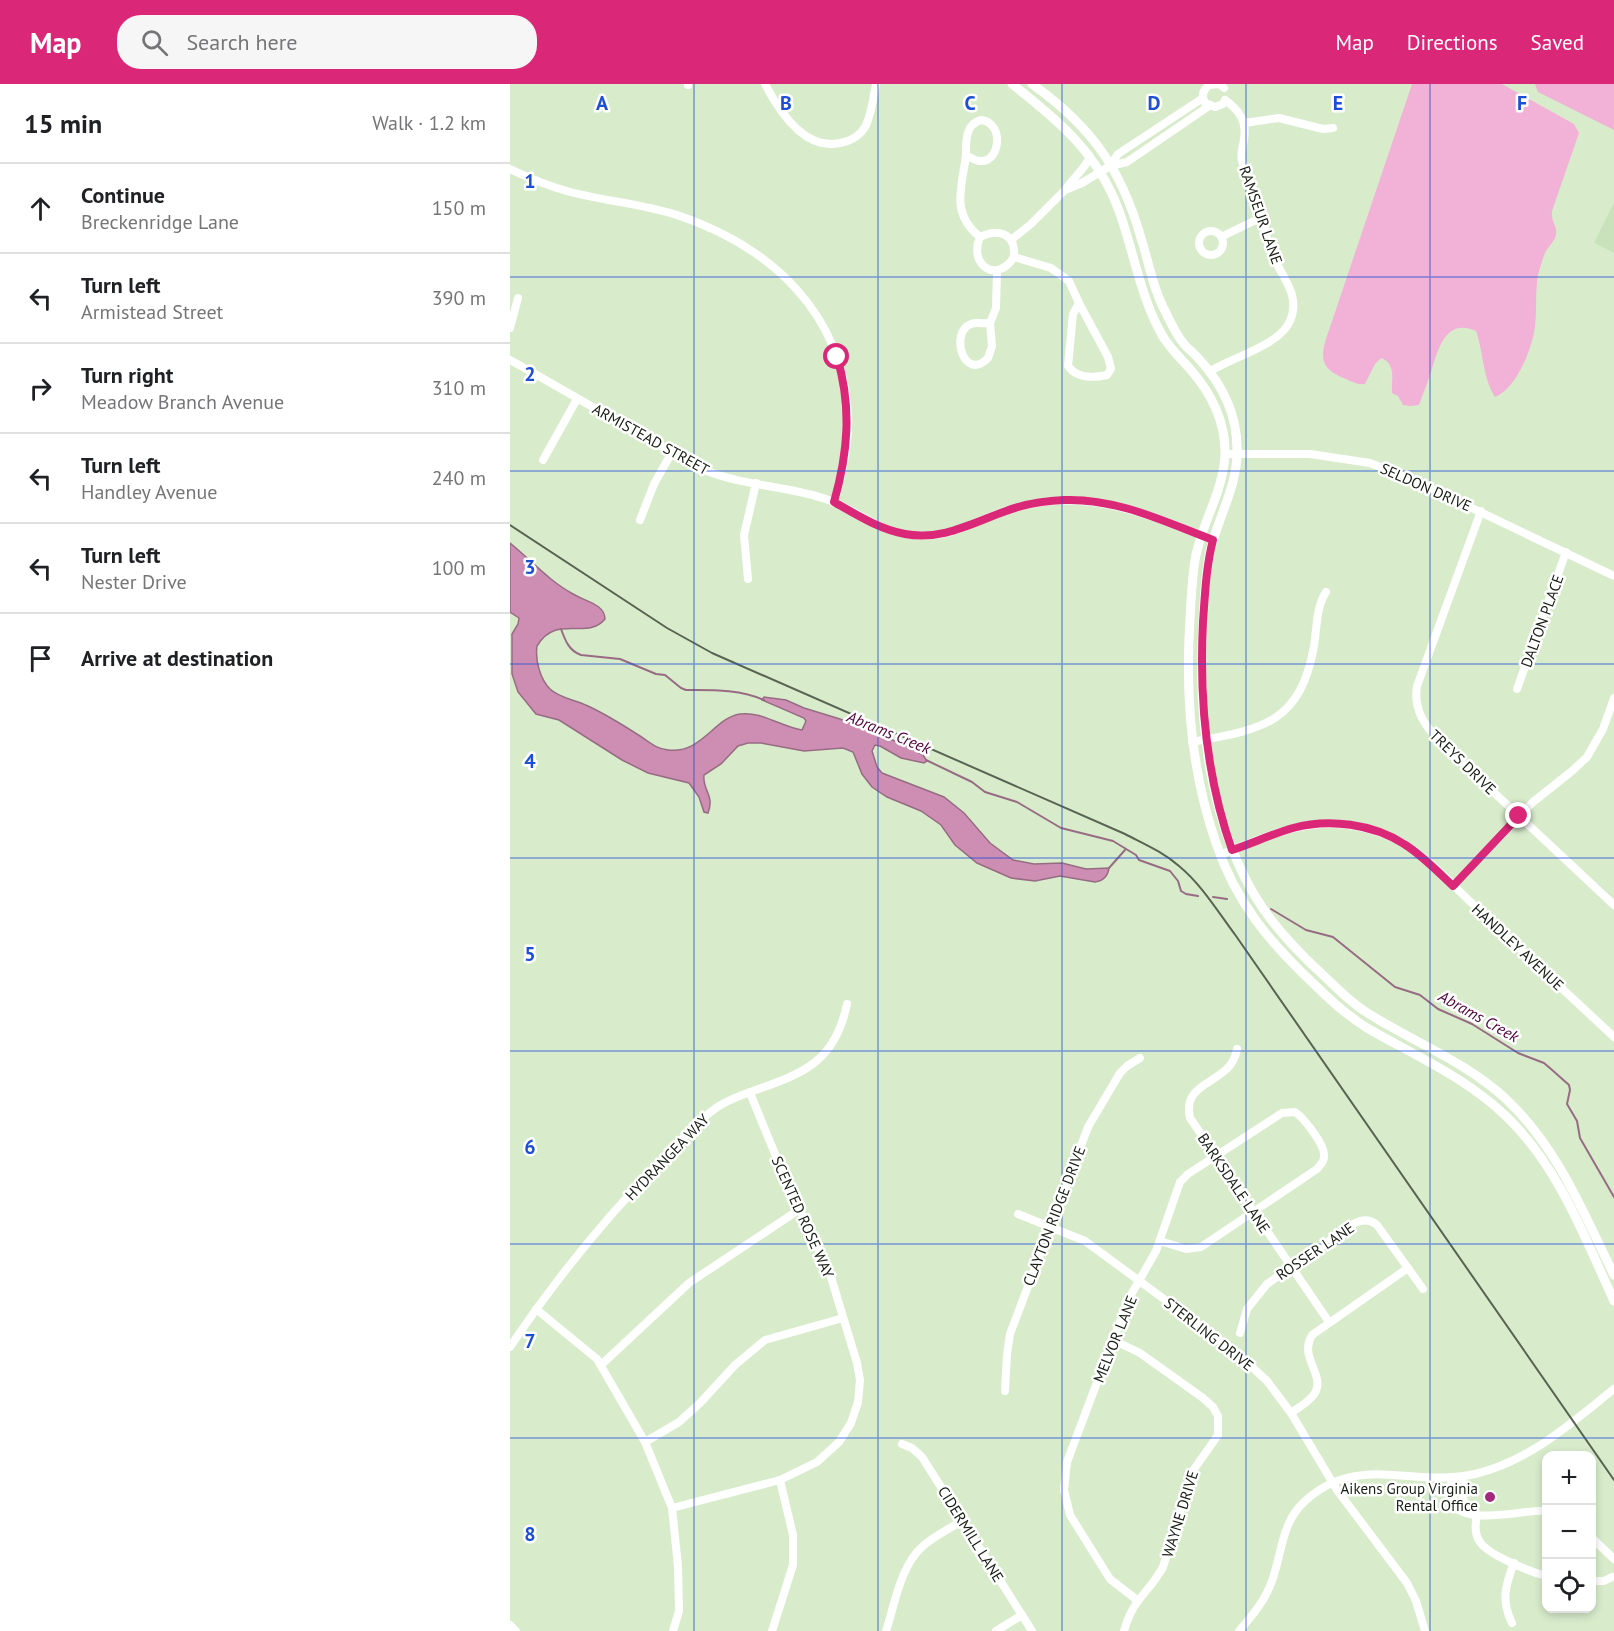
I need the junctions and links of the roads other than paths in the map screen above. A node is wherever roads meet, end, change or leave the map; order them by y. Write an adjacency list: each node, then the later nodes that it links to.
1 (765, 84): 2 (street)
2 (876, 84)
3 (1012, 84): 12 (main road)
4 (1032, 84): 13 (main road)
5 (1227, 86): 6 (street); 7 (street)
6 (1203, 98): 8 (street); 13 (street)
7 (1226, 100): 8 (street); 9 (street)
8 (1209, 106): 13 (street)
9 (1244, 123): 10 (street); 17 (street, RAMSEUR LANE)
10 (1333, 128)
11 (966, 155): 11 (street); 18 (street)
12 (1090, 157): 15 (main road); 16 (street)
13 (1110, 166): 15 (street); 28 (main road)
14 (510, 169): 35 (street)
15 (1099, 172): 16 (street); 31 (main road)
16 (1065, 190): 20 (street)
17 (1264, 216): 19 (street); 28 (street, RAMSEUR LANE)
18 (980, 237): 20 (street); 22 (street)
19 (1221, 237)
20 (1011, 240): 21 (street)
21 (1014, 256): 22 (street); 24 (street)
22 (997, 271): 25 (street)
23 (519, 298): 26 (street)
24 (1078, 303): 24 (street)
25 (990, 322): 25 (street)
26 (510, 328)
27 (510, 360): 29 (street, ARMISTEAD STREET)
28 (1209, 372): 32 (main road)
29 (577, 399): 30 (street, ARMISTEAD STREET); 33 (street)
30 (672, 452): 34 (street, ARMISTEAD STREET); 37 (street)
31 (1225, 454): 32 (street, SELDON DRIVE); 38 (main road)
32 (1238, 454): 36 (street, SELDON DRIVE); 39 (main road)
33 (543, 460)
34 (756, 483): 35 (street, ARMISTEAD STREET); 42 (street)
35 (834, 502): 38 (street, ARMISTEAD STREET)
36 (1480, 511): 40 (street, SELDON DRIVE); 49 (street, TREYS DRIVE)
37 (640, 520)
38 (1201, 535): 39 (street, ARMISTEAD STREET); 48 (main road)
39 (1213, 540): 47 (main road)
40 (1566, 552): 41 (street, SELDON DRIVE); 44 (street, DALTON PLACE)
41 (1614, 576)
42 (748, 579)
43 (1326, 592): 47 (street)
44 (1517, 689)
45 (1614, 698): 46 (street)
46 (1612, 708): 49 (street)
47 (1205, 740): 48 (street); 50 (main road)
48 (1192, 742): 51 (main road)
49 (1519, 816): 52 (street); 53 (street, TREYS DRIVE)
50 (1232, 850): 51 (street, HANDLEY AVENUE); 52 (street, HANDLEY AVENUE); 67 (main road)
51 (1220, 855): 70 (main road)
52 (1453, 886): 55 (street, HANDLEY AVENUE)
53 (1614, 905)
54 (847, 1004): 58 (street, HYDRANGEA WAY)
55 (1614, 1037)
56 (1237, 1048): 59 (street, BARKSDALE LANE)
57 (1140, 1058): 63 (street, CLAYTON RIDGE DRIVE)
58 (750, 1093): 60 (street, SCENTED ROSE WAY); 71 (street, HYDRANGEA WAY)
59 (1216, 1157): 61 (street, BARKSDALE LANE); 61 (street, MELVOR LANE); 64 (street, MELVOR LANE)
60 (800, 1209): 72 (street, SCENTED ROSE WAY); 77 (street)
61 (1253, 1212): 64 (street); 65 (street, BARKSDALE LANE)
62 (1018, 1214): 63 (street, STERLING DRIVE)
63 (1050, 1225): 68 (street, STERLING DRIVE); 79 (street, CLAYTON RIDGE DRIVE)
64 (1160, 1241): 68 (street, MELVOR LANE)
65 (1292, 1266): 66 (street, ROSSER LANE); 73 (street, BARKSDALE LANE); 74 (street, ROSSER LANE)
66 (1408, 1268): 69 (street, ROSSER LANE); 73 (street)
67 (1614, 1275)
68 (1139, 1281): 75 (street, MELVOR LANE); 80 (street, STERLING DRIVE)
69 (1423, 1289)
70 (1614, 1301)
71 (536, 1309): 76 (street, HYDRANGEA WAY); 77 (street)
72 (843, 1318): 81 (street); 85 (street, SCENTED ROSE WAY)
73 (1329, 1322): 80 (street)
74 (1240, 1333)
75 (1113, 1340): 97 (street, MELVOR LANE); 97 (street, WAYNE DRIVE)
76 (510, 1347)
77 (601, 1365): 81 (street)
78 (1614, 1389): 83 (street)
79 (1005, 1391)
80 (1291, 1413): 86 (street, STERLING DRIVE)
81 (645, 1442): 87 (street)
82 (902, 1444): 90 (street, CIDERMILL LANE)
83 (1463, 1476): 84 (street); 89 (street)
84 (1451, 1477): 86 (street); 89 (street)
85 (780, 1480): 87 (street, SCENTED ROSE WAY); 103 (street)
86 (1333, 1483): 108 (street); 109 (street, STERLING DRIVE)
87 (672, 1508): 102 (street)
88 (1542, 1511): 89 (street)
89 (1477, 1515): 93 (street)
90 (962, 1521): 98 (street, CIDERMILL LANE); 104 (street)
91 (1596, 1542): 92 (street)
92 (1614, 1559)
93 (1514, 1563): 94 (street); 99 (street)
94 (1542, 1574)
95 (1613, 1578): 96 (street)
96 (1596, 1581)
97 (1137, 1600): 107 (street, WAYNE DRIVE)
98 (1022, 1615): 105 (street); 106 (street, CIDERMILL LANE)
99 (1512, 1623)
100 (510, 1625): 101 (street)
101 (516, 1631)
102 (673, 1631)
103 (772, 1631)
104 (886, 1631)
105 (996, 1631)
106 (1032, 1631)
107 (1124, 1631)
108 (1239, 1631)
109 (1425, 1631)

